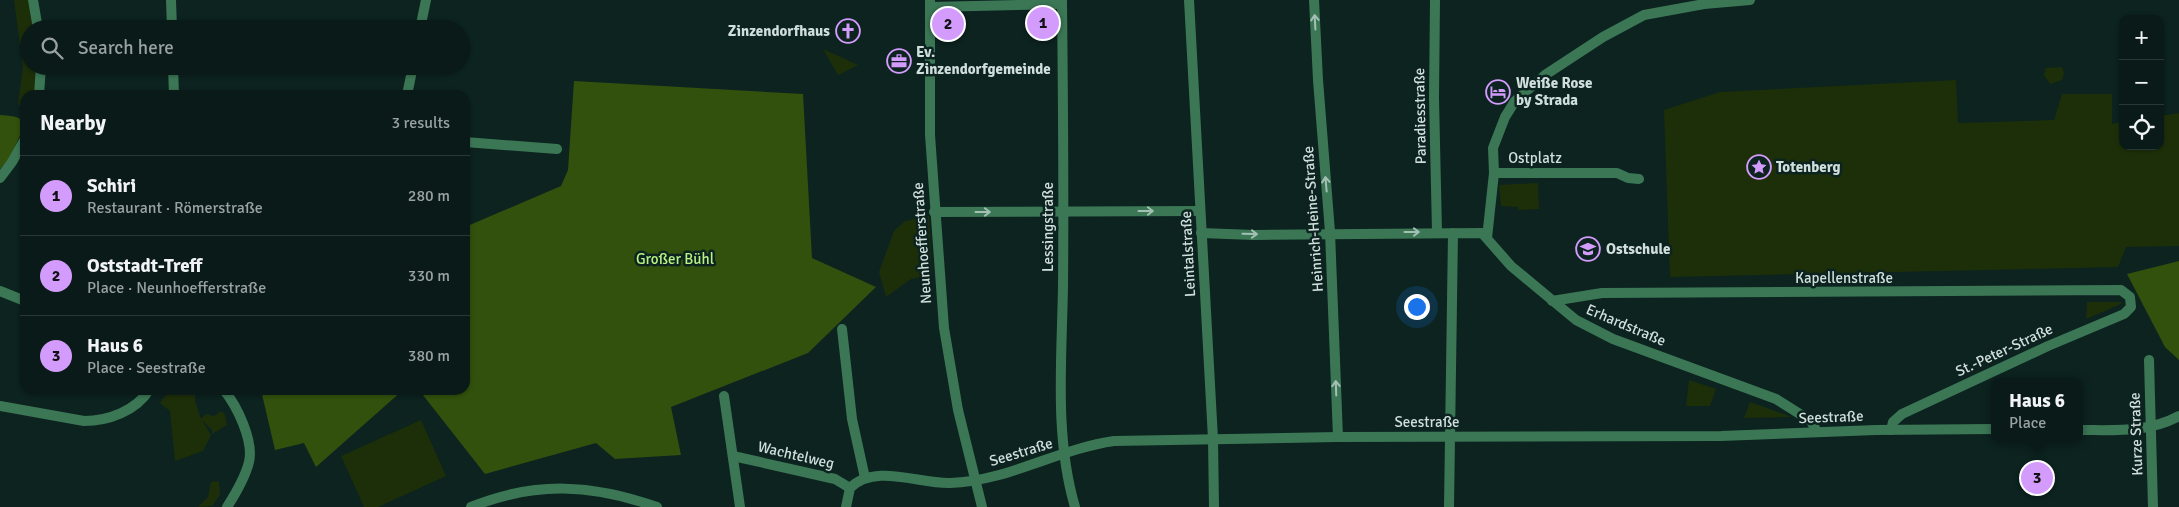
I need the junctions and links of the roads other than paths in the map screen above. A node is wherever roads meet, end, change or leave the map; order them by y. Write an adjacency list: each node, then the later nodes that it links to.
1 (33, 0): 10 (street)
2 (171, 0): 11 (street)
3 (426, 0): 12 (street)
4 (1189, 0): 26 (street, Leintalstraße)
5 (1314, 0): 28 (street, Heinrich-Heine-Straße, one-way to 5)
6 (1435, 0): 29 (street, Paradiesstraße)
7 (1750, 0): 22 (street)
8 (1062, 2): 9 (street); 25 (street, Lessingstraße)
9 (930, 3): 27 (street, Neunhoefferstraße)
10 (36, 20)
11 (172, 20)
12 (422, 20)
13 (40, 75): 16 (street)
14 (173, 75): 17 (street)
15 (411, 75): 18 (street)
16 (39, 90)
17 (174, 90)
18 (409, 90)
19 (470, 142): 21 (street)
20 (20, 148): 23 (street)
21 (557, 148)
22 (1494, 173): 24 (street, Ostplatz); 32 (street, Ostplatz)
23 (0, 178)
24 (1639, 179)
25 (1064, 211): 26 (street, one-way to 26); 27 (street, one-way to 25); 52 (street, Lessingstraße)
26 (1200, 211): 30 (street, Leintalstraße)
27 (934, 212): 55 (street, Neunhoefferstraße)
28 (1330, 232): 29 (street, one-way to 29); 30 (street, one-way to 28); 49 (street, Heinrich-Heine-Straße, one-way to 28)
29 (1437, 232): 31 (street)
30 (1201, 233): 51 (street, Leintalstraße)
31 (1454, 233): 32 (street); 50 (street)
32 (1487, 238): 35 (street, Erhardstraße)
33 (0, 291): 34 (street)
34 (20, 299)
35 (1552, 301): 36 (street, Kapellenstraße); 48 (street, Erhardstraße)
36 (2132, 301): 46 (street, St.-Peter-Straße)
37 (842, 329): 54 (street)
38 (2149, 360): 44 (street, Kurze Straße)
39 (147, 395): 42 (street)
40 (228, 395): 57 (street)
41 (724, 396): 53 (street)
42 (0, 406)
43 (2179, 416): 44 (street)
44 (2151, 428): 47 (street); 66 (street, Kurze Straße)
45 (1991, 429): 46 (street, Seestraße)
46 (1891, 430): 48 (street, Seestraße)
47 (2083, 430)
48 (1817, 432): 50 (street, Seestraße)
49 (1338, 437): 50 (street, Seestraße); 51 (street, Seestraße)
50 (1450, 437): 65 (street)
51 (1213, 439): 52 (street, Seestraße); 64 (street, Leintalstraße)
52 (1064, 455): 55 (street, Seestraße); 63 (street, Lessingstraße)
53 (733, 456): 56 (street, Wachtelweg); 60 (street)
54 (865, 478): 55 (street, Seestraße); 56 (street)
55 (975, 480): 62 (street, Neunhoefferstraße)
56 (850, 488): 61 (street)
57 (227, 507)
58 (471, 507): 59 (street)
59 (657, 507)
60 (740, 507)
61 (846, 507)
62 (982, 507)
63 (1075, 507)
64 (1214, 507)
65 (1449, 507)
66 (2153, 507)

